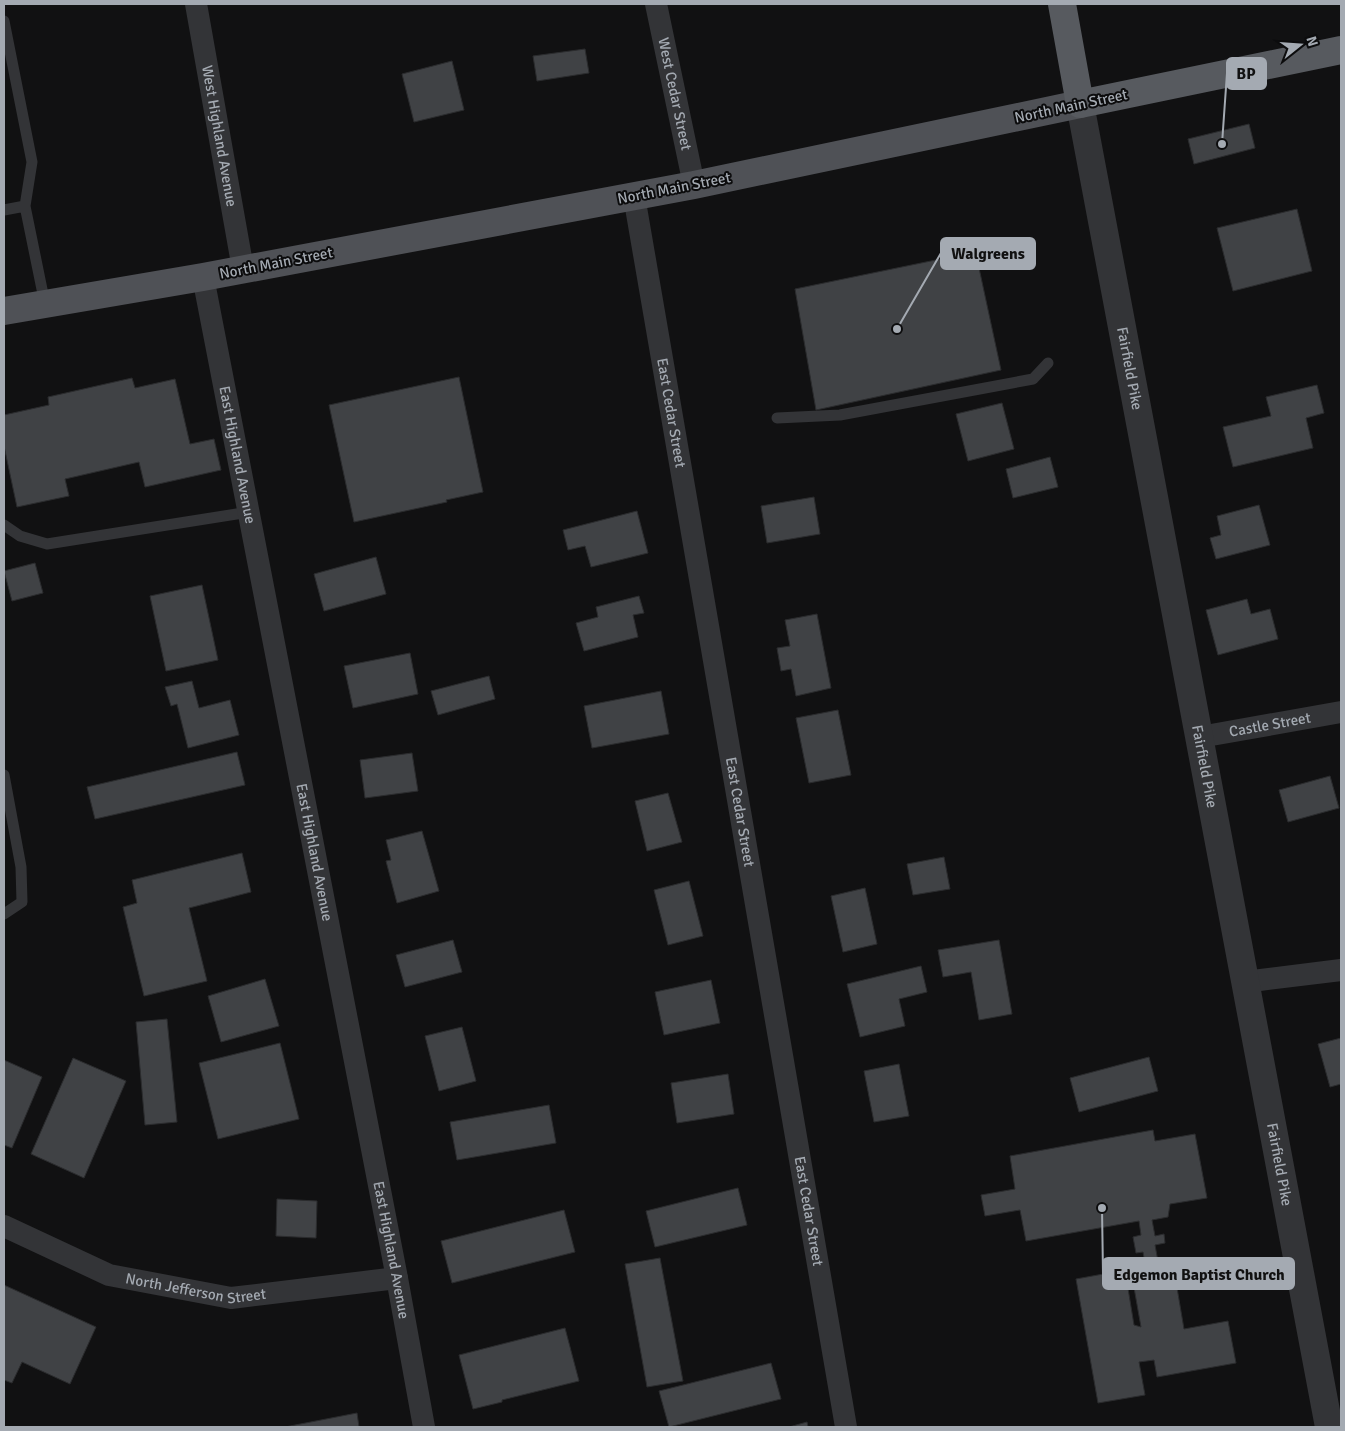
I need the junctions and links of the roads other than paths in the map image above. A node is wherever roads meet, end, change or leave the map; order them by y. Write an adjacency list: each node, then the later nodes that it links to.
1 (196, 4): 11 (street, West Highland Avenue)
2 (656, 4): 7 (street, West Cedar Street)
3 (1062, 4): 6 (highway)
4 (4, 21): 9 (lane)
5 (1341, 50): 6 (highway, North Main Street)
6 (1080, 104): 7 (main road, North Main Street); 20 (street, Fairfield Pike)
7 (694, 185): 8 (main road, North Main Street)
8 (634, 196): 11 (main road, North Main Street); 28 (street, East Cedar Street)
9 (25, 206): 10 (lane); 13 (lane)
10 (4, 210)
11 (243, 269): 12 (main road, North Main Street)
12 (203, 277): 13 (main road, North Main Street); 17 (street, East Highland Avenue)
13 (44, 304): 14 (main road, North Main Street)
14 (4, 311)
15 (1048, 362): 16 (lane)
16 (778, 418)
17 (249, 512): 18 (lane); 26 (street, East Highland Avenue)
18 (4, 525)
19 (1341, 712): 20 (street, Castle Street)
20 (1200, 737): 24 (street, Fairfield Pike)
21 (4, 775): 22 (lane)
22 (4, 914)
23 (1341, 970): 24 (street)
24 (1244, 982): 29 (street, Fairfield Pike)
25 (4, 1226): 26 (street, North Jefferson Street)
26 (398, 1278): 27 (street, East Highland Avenue)
27 (424, 1427)
28 (846, 1427)
29 (1329, 1427)

